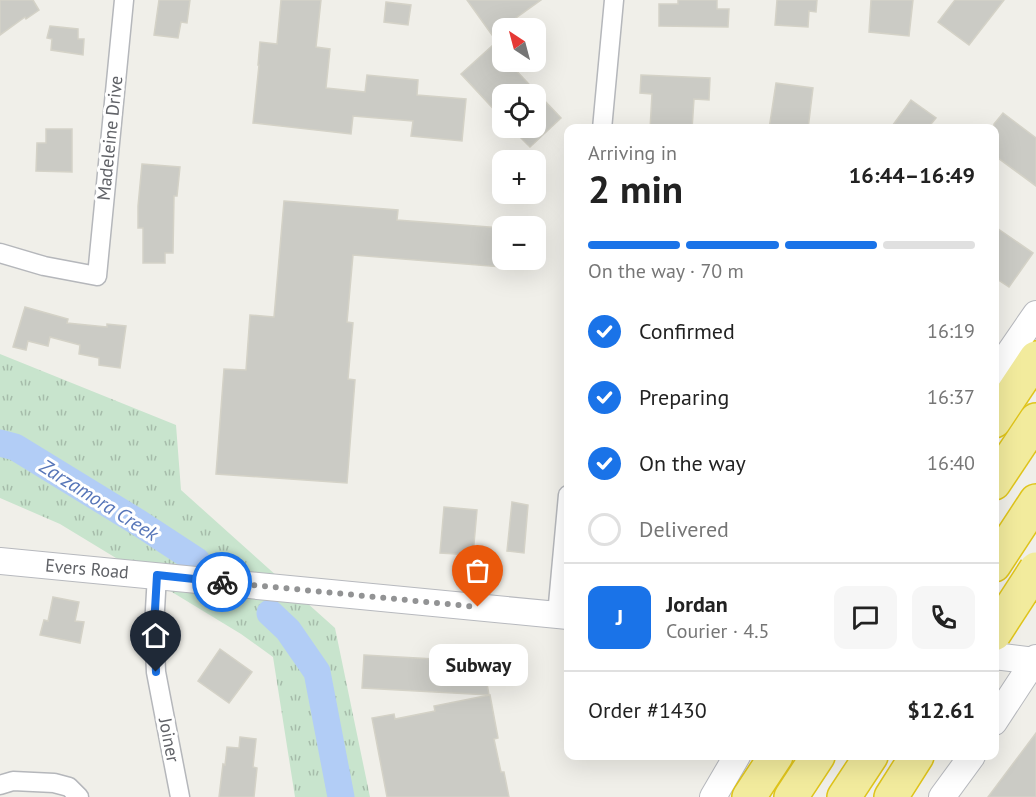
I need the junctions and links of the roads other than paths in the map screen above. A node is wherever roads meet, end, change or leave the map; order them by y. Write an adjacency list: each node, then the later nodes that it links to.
1 (124, 0): 4 (street, Madeleine Drive)
2 (614, 0): 3 (street)
3 (602, 124)
4 (0, 253)
5 (1036, 314): 7 (main road)
6 (1036, 358): 8 (highway)
7 (999, 368)
8 (999, 414)
9 (1036, 420): 10 (highway)
10 (999, 476)
11 (1036, 501): 12 (highway)
12 (999, 558)
13 (0, 561): 15 (main road, Evers Road)
14 (1036, 569): 20 (highway, bridge)
15 (157, 575): 19 (main road, Evers Road); 33 (street, Joiner)
16 (564, 592): 19 (street)
17 (1036, 592): 18 (main road)
18 (999, 609)
19 (563, 616)
20 (999, 626)
21 (999, 656): 22 (main road)
22 (1036, 660): 23 (main road)
23 (999, 715)
24 (735, 760): 34 (main road)
25 (773, 760): 35 (highway)
26 (815, 760): 36 (highway)
27 (868, 760): 37 (highway)
28 (914, 760): 38 (highway)
29 (948, 760): 39 (main road)
30 (969, 760): 40 (main road)
31 (0, 785): 32 (street)
32 (79, 797)
33 (180, 797)
34 (713, 797)
35 (749, 797)
36 (791, 797)
37 (844, 797)
38 (891, 797)
39 (936, 797)
40 (942, 797)

